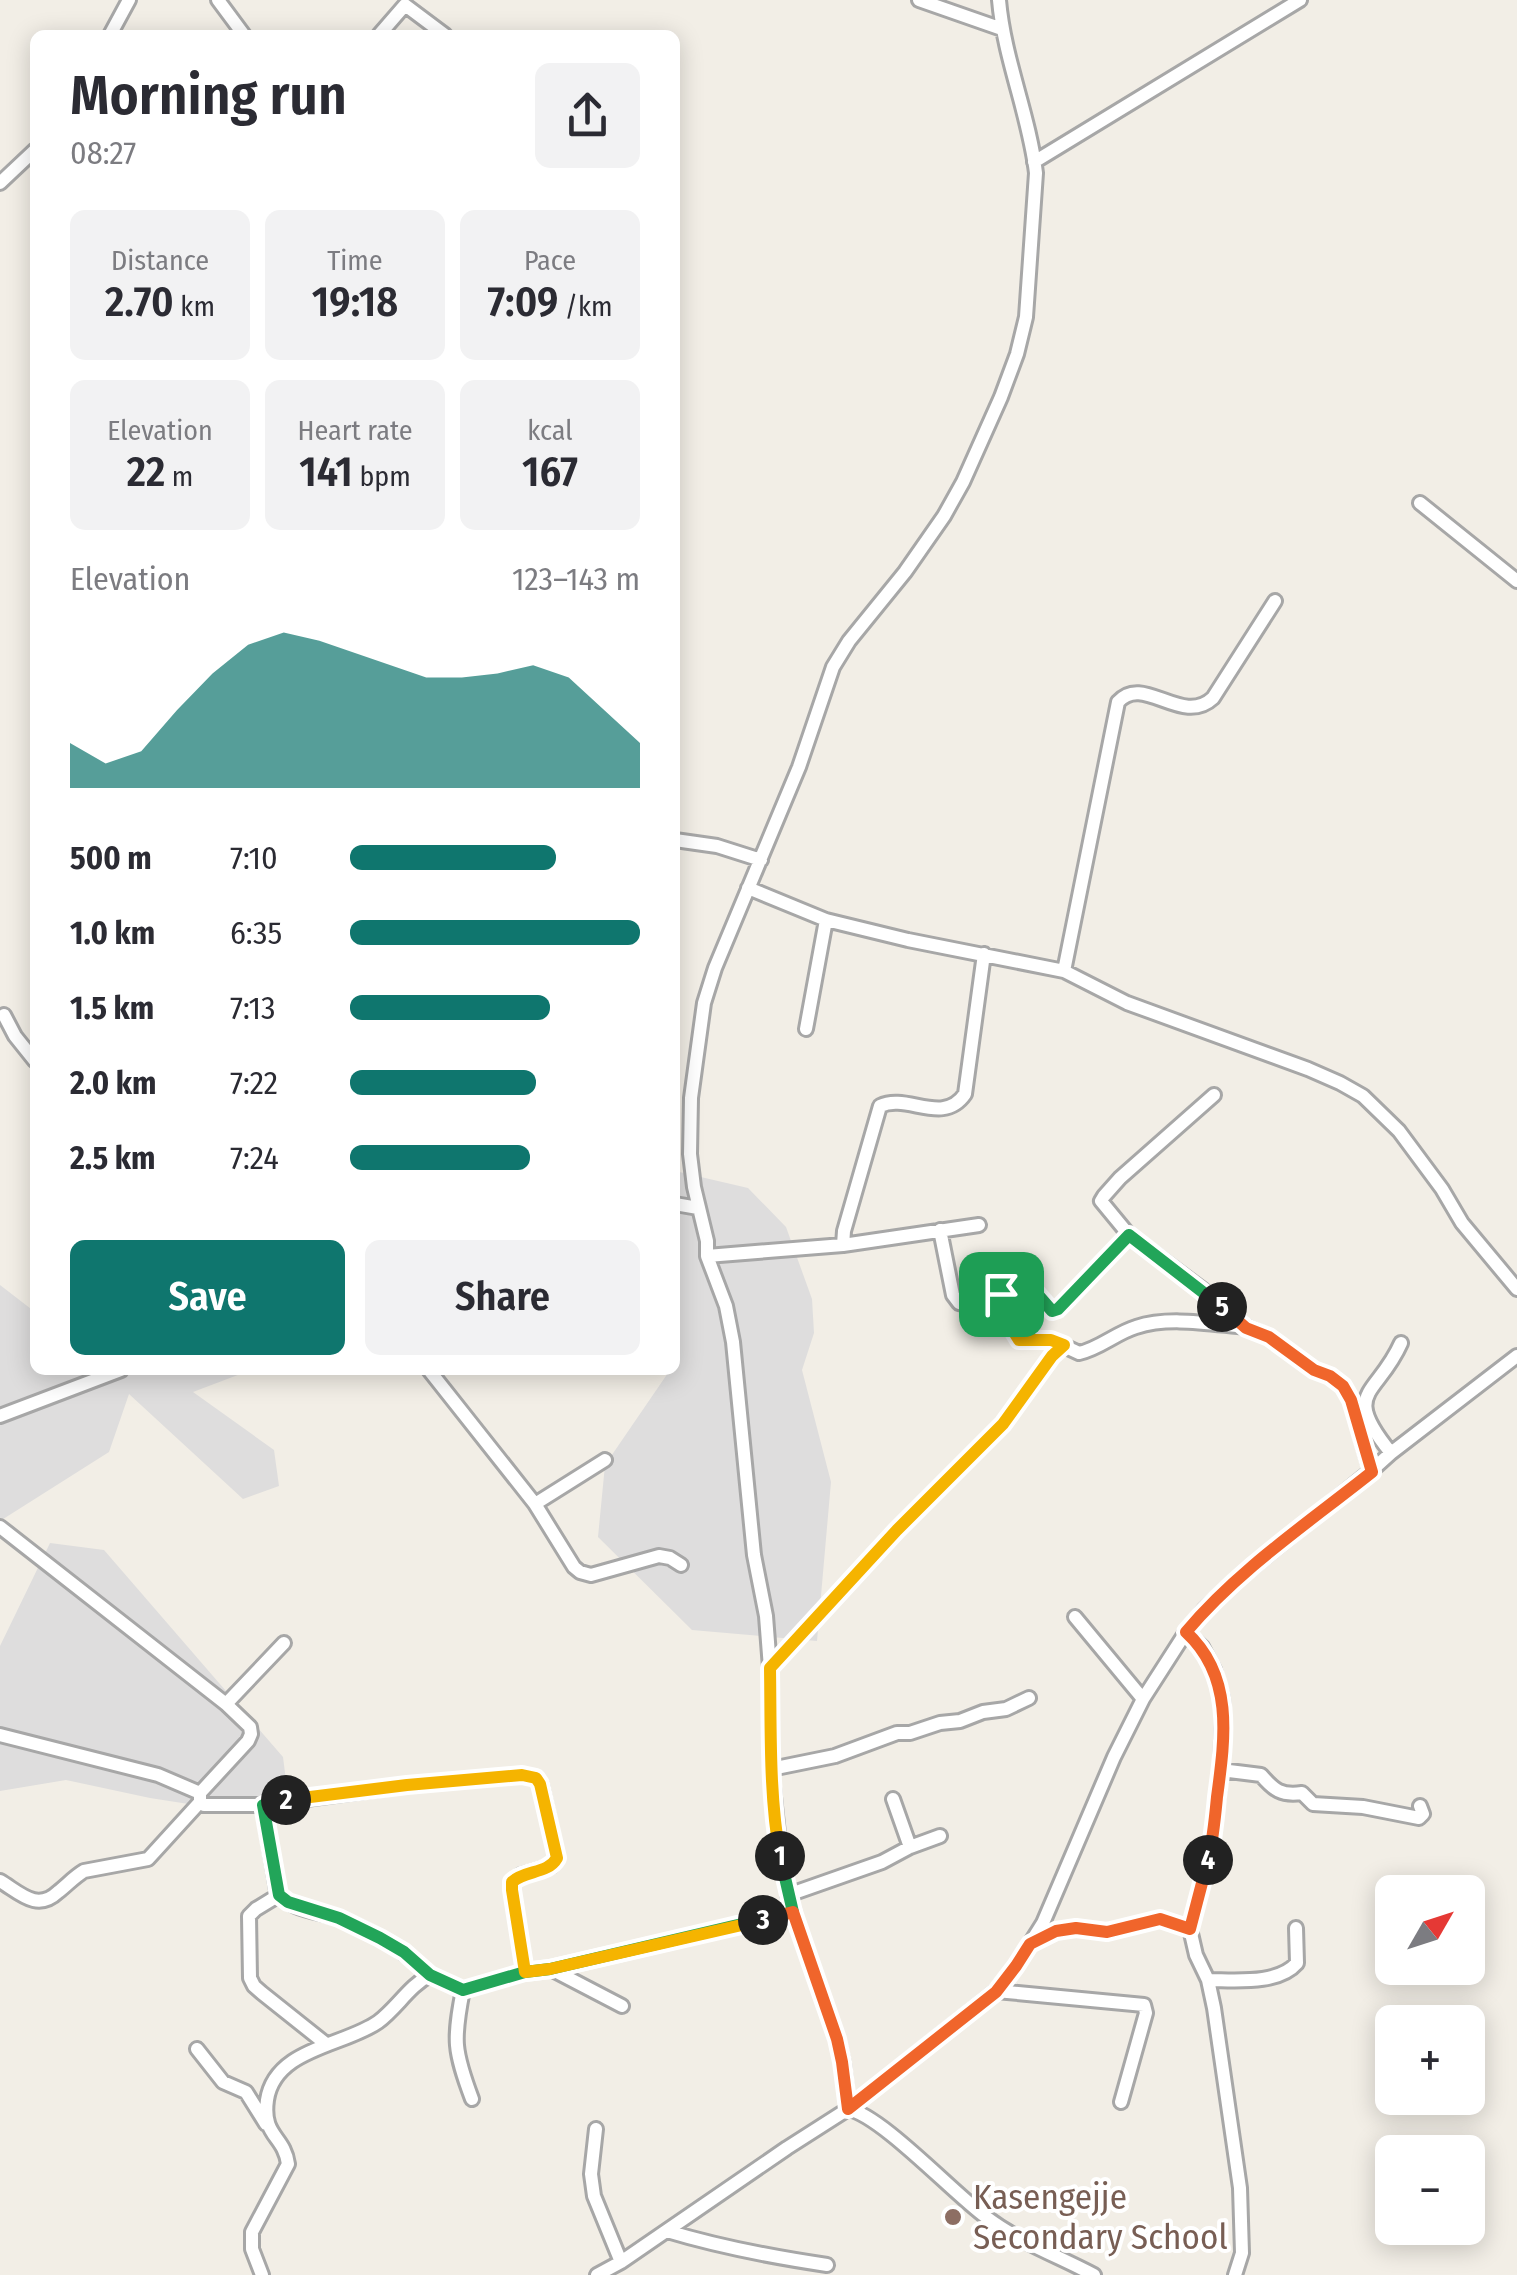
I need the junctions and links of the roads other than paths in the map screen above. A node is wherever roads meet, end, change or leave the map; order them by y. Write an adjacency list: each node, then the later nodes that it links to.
1 (129, 0): 7 (street)
2 (218, 0): 8 (street)
3 (919, 0): 6 (street)
4 (999, 0): 6 (street)
5 (1300, 0): 12 (street)
6 (1002, 29): 12 (street)
7 (113, 30)
8 (240, 30)
9 (383, 30): 10 (street)
10 (438, 30)
11 (30, 155): 13 (street)
12 (1034, 162): 18 (street)
13 (0, 184)
14 (1420, 503): 15 (street)
15 (1517, 581)
16 (1275, 601): 22 (street)
17 (680, 841): 18 (street)
18 (761, 860): 19 (street)
19 (748, 888): 20 (street); 28 (street)
20 (826, 920): 21 (street); 24 (street)
21 (984, 954): 22 (street); 32 (street)
22 (1064, 971): 34 (street)
23 (4, 1014): 25 (street)
24 (806, 1029)
25 (30, 1055)
26 (1214, 1095): 31 (street)
27 (680, 1205): 28 (street)
28 (698, 1208): 33 (street)
29 (979, 1225): 30 (street)
30 (940, 1230): 32 (street); 35 (street)
31 (1129, 1235): 35 (street); 36 (street)
32 (843, 1245): 33 (street)
33 (707, 1256): 54 (street)
34 (1517, 1289)
35 (1001, 1294): 38 (street)
36 (1246, 1328): 38 (street); 42 (street)
37 (1400, 1343): 43 (street)
38 (1064, 1345): 54 (street)
39 (1517, 1356): 45 (street)
40 (108, 1375): 44 (street)
41 (433, 1375): 48 (street)
42 (1343, 1386): 43 (street); 47 (street)
43 (1371, 1387): 45 (street)
44 (0, 1416)
45 (1391, 1453): 47 (street)
46 (606, 1460): 48 (street)
47 (1372, 1472): 52 (street)
48 (535, 1504): 50 (street)
49 (0, 1526): 57 (street)
50 (681, 1565)
51 (1075, 1617): 56 (street)
52 (1186, 1632): 56 (street); 60 (street)
53 (284, 1643): 57 (street)
54 (770, 1668): 59 (street)
55 (1029, 1698): 59 (street)
56 (1144, 1699): 73 (street)
57 (226, 1704): 61 (street)
58 (0, 1735): 61 (street)
59 (771, 1768): 69 (street)
60 (1221, 1770): 64 (street); 72 (street)
61 (200, 1798): 63 (street); 67 (street)
62 (894, 1798): 66 (street)
63 (263, 1805): 68 (street); 75 (street)
64 (1420, 1806)
65 (940, 1836): 66 (street)
66 (910, 1847): 69 (street)
67 (0, 1881)
68 (279, 1895): 76 (street); 81 (street)
69 (788, 1895): 70 (street)
70 (793, 1912): 74 (street); 85 (street)
71 (1296, 1928): 77 (street)
72 (1190, 1929): 73 (street); 77 (street)
73 (1030, 1944): 79 (street)
74 (550, 1969): 75 (street); 80 (street)
75 (525, 1972): 78 (street)
76 (430, 1975): 78 (street); 81 (street)
77 (1208, 1980): 94 (street)
78 (463, 1990): 83 (street)
79 (996, 1992): 84 (street); 85 (street)
80 (622, 2006)
81 (326, 2044): 86 (street)
82 (196, 2049): 86 (street)
83 (472, 2099)
84 (1121, 2102)
85 (848, 2109): 88 (street); 93 (street)
86 (267, 2126): 91 (street)
87 (596, 2129): 89 (street)
88 (666, 2231): 89 (street); 90 (street)
89 (621, 2262): 92 (street)
90 (827, 2266)
91 (262, 2275)
92 (597, 2275)
93 (1094, 2275)
94 (1234, 2275)

